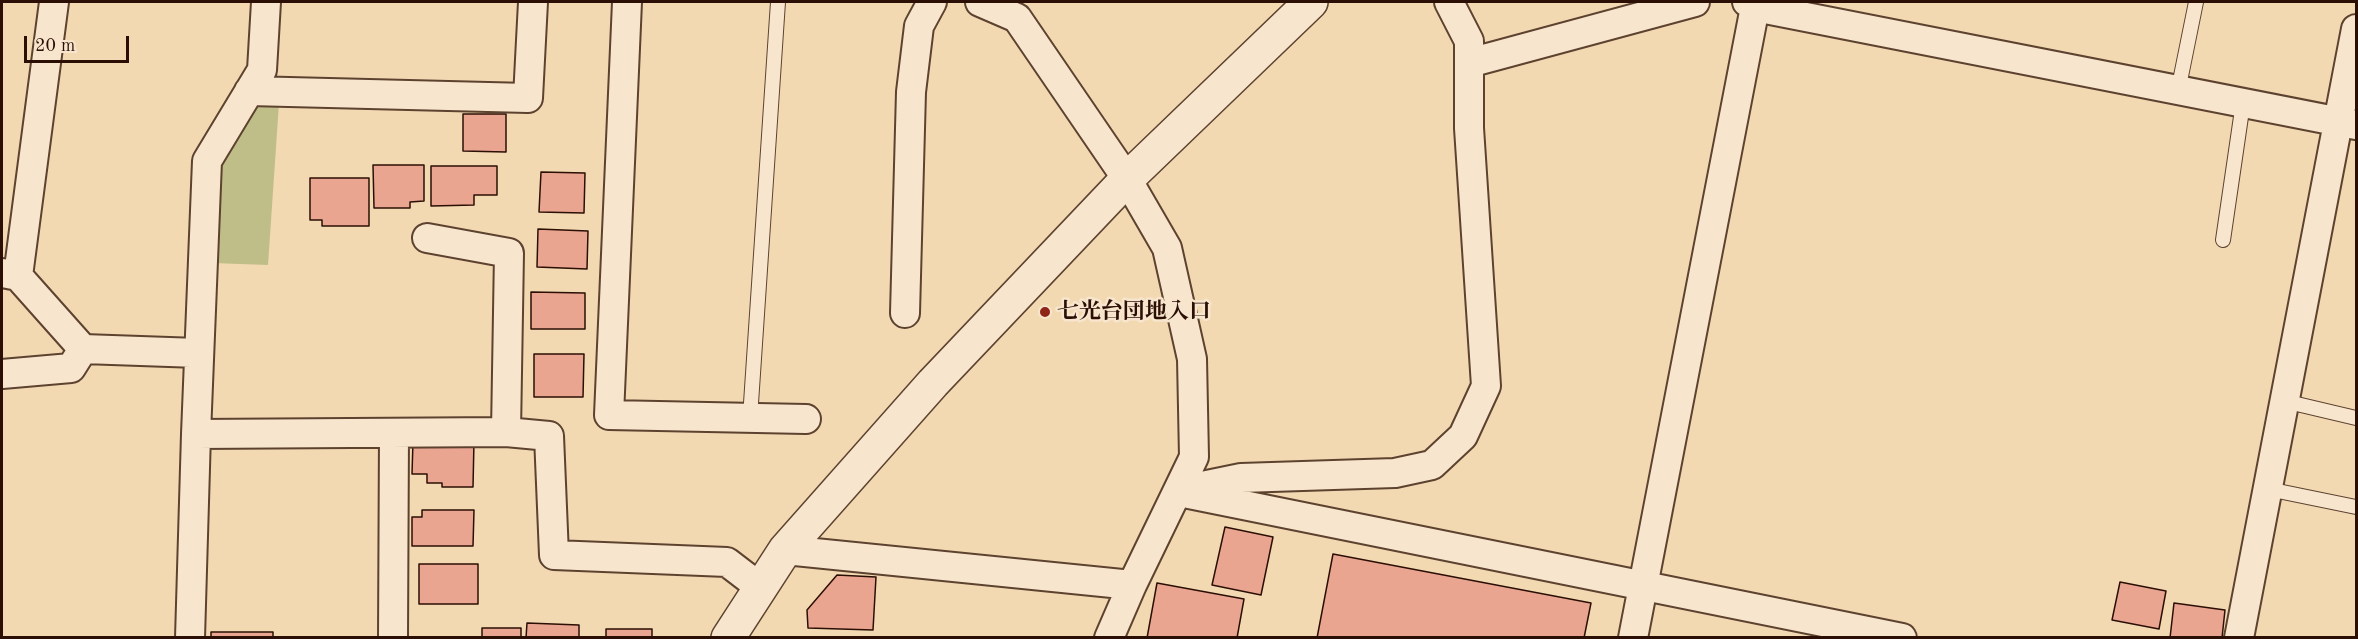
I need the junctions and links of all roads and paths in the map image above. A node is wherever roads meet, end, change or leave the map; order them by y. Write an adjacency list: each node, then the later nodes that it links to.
1 (54, 2): 22 (street)
2 (266, 2): 15 (street)
3 (533, 2): 15 (street)
4 (627, 2): 28 (street)
5 (778, 2): 28 (lane)
6 (932, 2): 23 (street)
7 (980, 2): 19 (street)
8 (1311, 2): 19 (street)
9 (1449, 2): 14 (street)
10 (1695, 2): 14 (street)
11 (2196, 2): 16 (lane)
12 (1755, 3): 16 (street); 39 (street)
13 (2356, 29): 18 (street)
14 (1469, 63): 35 (street)
15 (249, 91): 25 (street)
16 (2178, 91): 17 (street)
17 (2244, 103): 18 (street); 21 (lane)
18 (2347, 123): 27 (street)
19 (1127, 179): 35 (street); 37 (street)
20 (428, 238): 31 (street)
21 (2223, 240)
22 (10, 275): 24 (street)
23 (905, 313)
24 (83, 349): 25 (street); 26 (street)
25 (198, 353): 33 (street)
26 (2, 374)
27 (2284, 401): 29 (lane); 34 (street)
28 (750, 418): 30 (street)
29 (2356, 418)
30 (806, 419)
31 (506, 432): 32 (street); 40 (street)
32 (394, 433): 33 (street); 42 (street)
33 (196, 434): 41 (street)
34 (2268, 489): 36 (lane); 47 (street)
35 (1178, 491): 38 (street); 39 (street)
36 (2356, 507)
37 (785, 550): 38 (street); 40 (street)
38 (1132, 585): 44 (street)
39 (1644, 587): 45 (street); 46 (street)
40 (761, 588): 43 (street)
41 (190, 638)
42 (393, 638)
43 (728, 638)
44 (1109, 638)
45 (1633, 638)
46 (1902, 638)
47 (2239, 638)

